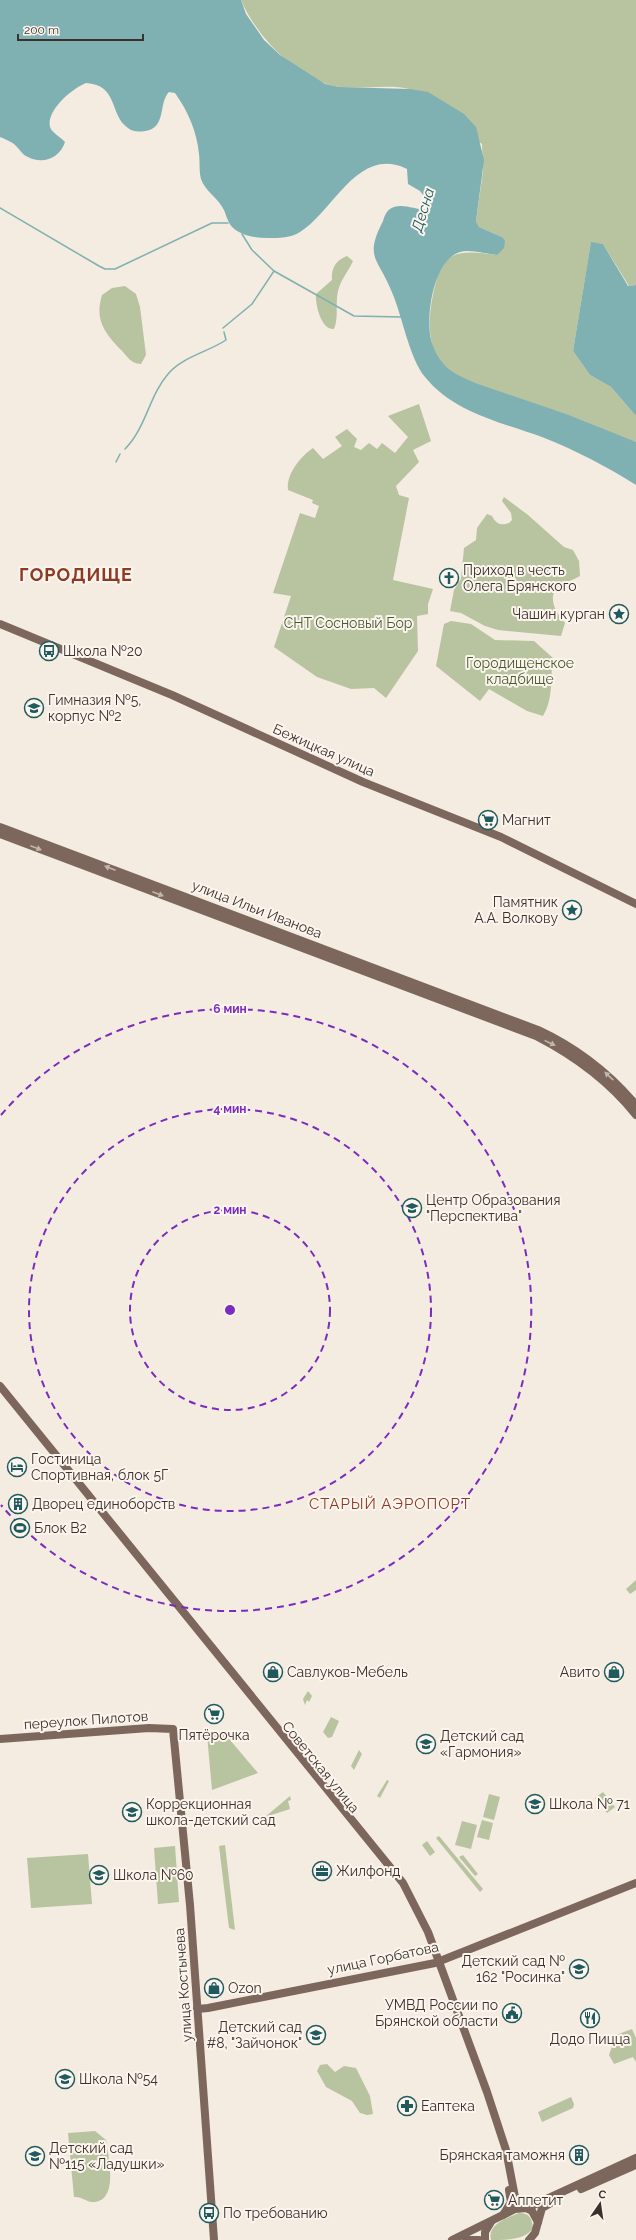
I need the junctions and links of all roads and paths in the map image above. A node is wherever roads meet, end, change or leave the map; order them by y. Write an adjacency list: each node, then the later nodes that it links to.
1 (0, 624): 4 (main road, Бежицкая улица)
2 (0, 827): 5 (main road, улица Ильи Иванова, one-way to 2)
3 (0, 834): 5 (main road, улица Ильи Иванова, one-way to 5)
4 (636, 904)
5 (503, 1019): 6 (main road, one-way to 5); 7 (main road, one-way to 7)
6 (636, 1105)
7 (636, 1115)
8 (0, 1386): 13 (main road, Советская улица)
9 (0, 1393): 13 (main road, Советская улица)
10 (174, 1729): 11 (main road, переулок Пилотов); 14 (main road, улица Костычева)
11 (0, 1739)
12 (636, 1883): 13 (main road, улица Горбатова)
13 (437, 1962): 14 (main road, улица Горбатова); 17 (main road, Советская улица); 18 (main road, Советская улица)
14 (197, 2009): 23 (main road, улица Костычева)
15 (636, 2158): 17 (main road)
16 (636, 2165): 20 (main road)
17 (527, 2208): 18 (main road); 20 (main road)
18 (503, 2215): 19 (main road)
19 (491, 2222): 21 (main road); 25 (main road)
20 (538, 2222): 22 (main road)
21 (459, 2239): 24 (main road)
22 (531, 2239)
23 (214, 2240)
24 (479, 2240)
25 (485, 2240)

